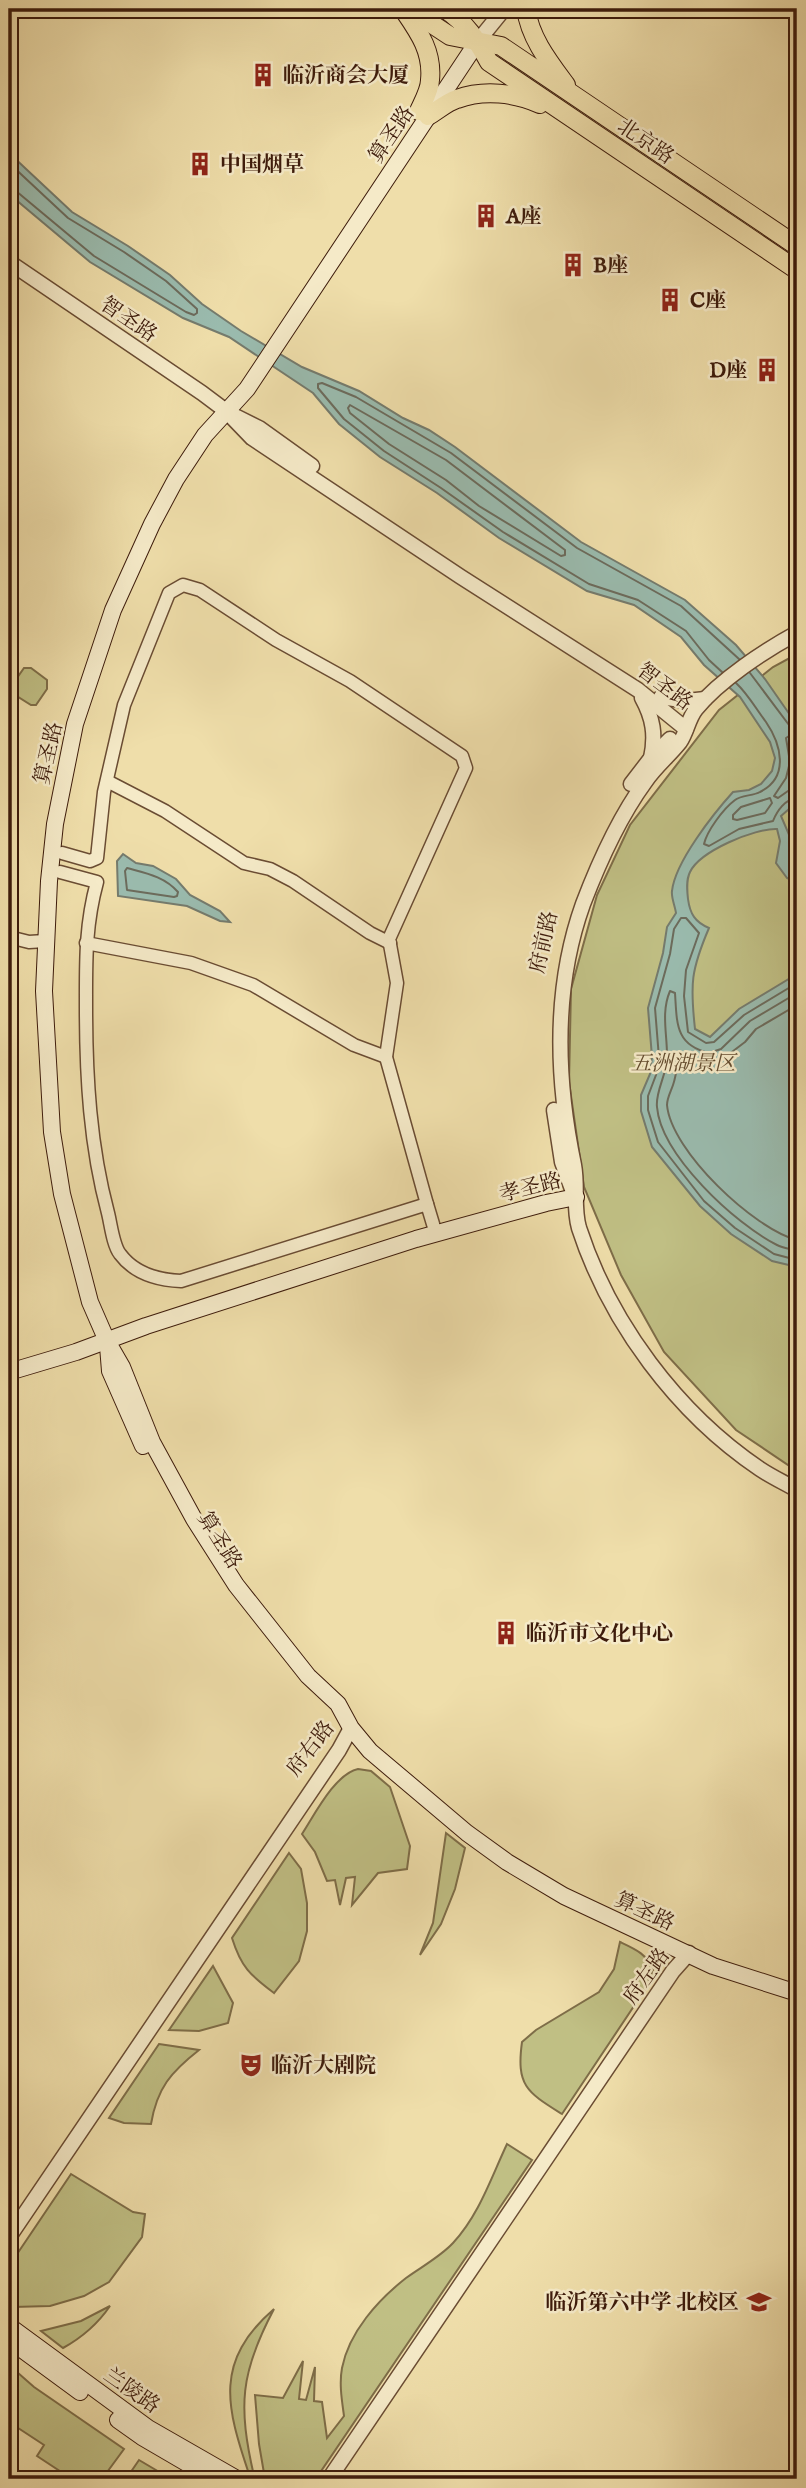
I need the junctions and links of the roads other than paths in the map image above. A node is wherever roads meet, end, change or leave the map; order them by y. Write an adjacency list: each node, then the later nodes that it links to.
1 (403, 9): 9 (main road)
2 (409, 9): 7 (main road, 北京路)
3 (445, 9): 7 (main road, 北京路)
4 (492, 9): 7 (street)
5 (504, 9): 7 (street)
6 (526, 9): 8 (main road)
7 (478, 41): 8 (main road, 北京路); 9 (main road, 算圣路); 10 (main road, 北京路)
8 (575, 96): 11 (main road, 北京路)
9 (424, 114): 10 (main road); 15 (main road, 算圣路)
10 (566, 114): 13 (main road, 北京路)
11 (797, 247)
12 (9, 262): 15 (street, 智圣路)
13 (797, 270)
14 (9, 271): 15 (street, 智圣路)
15 (226, 411): 17 (street, 智圣路); 18 (street, 智圣路); 23 (main road, 算圣路); 26 (main road, 算圣路)
16 (794, 641): 19 (street, 府前路)
17 (638, 690): 20 (street, 智圣路); 21 (street)
18 (661, 697): 19 (street); 20 (street, 智圣路)
19 (710, 698): 20 (street, 府前路)
20 (686, 729): 21 (street, 府前路); 30 (street, 府前路)
21 (651, 758): 30 (street, 府前路)
22 (107, 781): 23 (street); 28 (street); 28 (street)
23 (62, 853): 24 (main road, 算圣路)
24 (60, 872): 27 (street); 33 (main road, 算圣路)
25 (9, 937): 26 (street)
26 (46, 941): 33 (main road, 算圣路)
27 (86, 943): 29 (street); 31 (street)
28 (390, 943): 29 (street)
29 (386, 1057): 31 (street)
30 (576, 1197): 32 (main road, 孝圣路); 33 (main road, 孝圣路); 36 (street, 府前路); 37 (street, 府前路)
31 (427, 1204): 32 (street)
32 (436, 1234): 33 (main road, 孝圣路)
33 (107, 1341): 34 (main road, 孝圣路); 35 (main road, 孝圣路); 38 (main road, 算圣路)
34 (9, 1364)
35 (9, 1372)
36 (797, 1479)
37 (797, 1490)
38 (351, 1728): 39 (main road, 算圣路); 42 (street, 府右路); 43 (street, 府右路)
39 (689, 1953): 40 (main road, 算圣路); 41 (main road, 算圣路); 48 (street, 府左路); 49 (street, 府左路)
40 (797, 1983)
41 (797, 1993)
42 (9, 2226)
43 (9, 2237)
44 (9, 2326): 47 (main road, 兰陵路)
45 (9, 2340): 46 (main road, 兰陵路)
46 (214, 2479)
47 (237, 2479)
48 (329, 2479)
49 (335, 2479)

